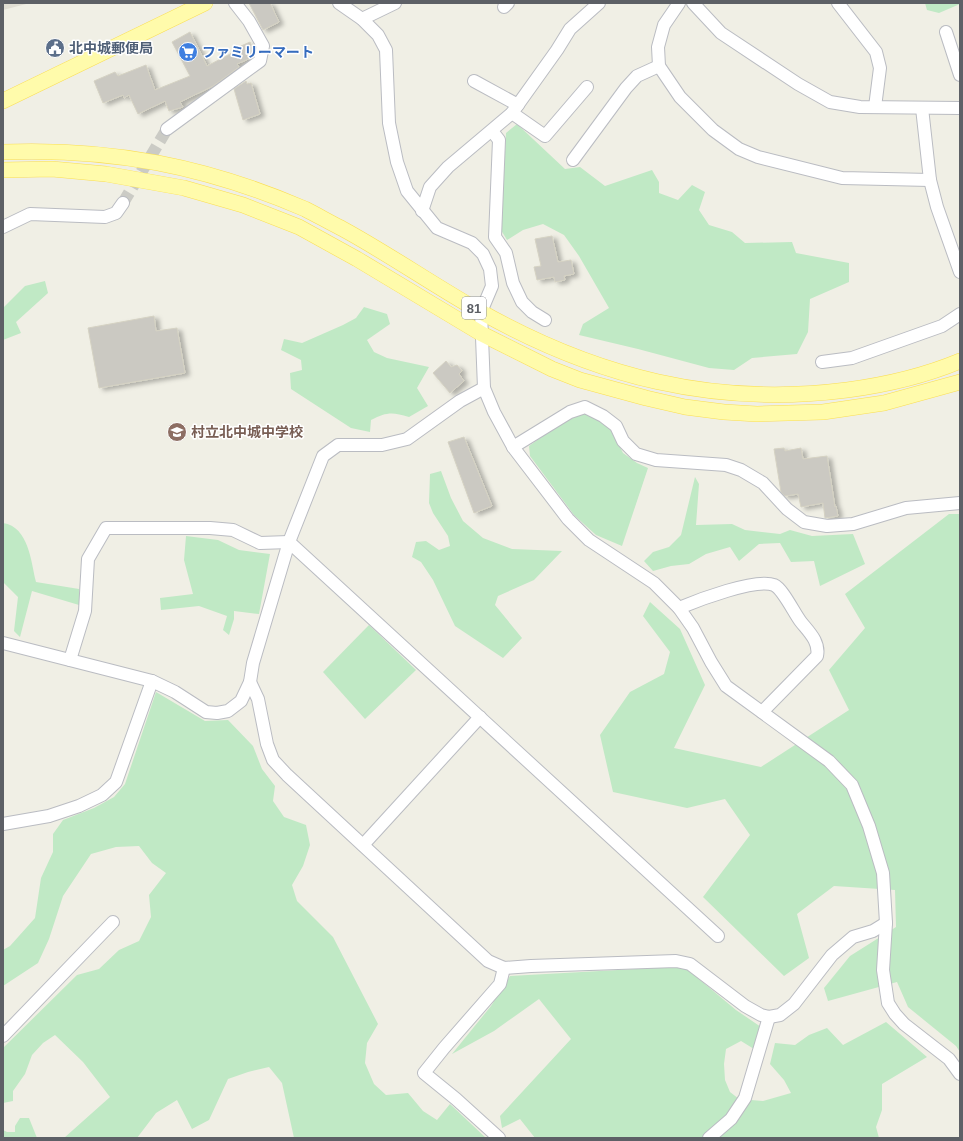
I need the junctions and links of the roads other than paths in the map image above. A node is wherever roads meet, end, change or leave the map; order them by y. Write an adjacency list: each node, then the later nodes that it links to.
1 (204, 3): 15 (main road)
2 (235, 3): 20 (street)
3 (339, 3): 9 (street)
4 (395, 3): 9 (street)
5 (679, 3): 11 (street)
6 (693, 3): 16 (street)
7 (838, 3): 16 (street)
8 (592, 5): 19 (street)
9 (362, 19): 27 (street)
10 (946, 32): 12 (street)
11 (659, 66): 23 (street); 25 (street)
12 (960, 75)
13 (474, 81): 19 (street)
14 (587, 87): 19 (street)
15 (3, 101)
16 (875, 107): 17 (street)
17 (922, 108): 18 (street); 25 (street)
18 (960, 108)
19 (515, 109): 21 (street)
20 (167, 129)
21 (492, 131): 27 (street); 32 (street)
22 (3, 152): 30 (main road, 81)
23 (573, 160)
24 (3, 170): 33 (main road, 81)
25 (930, 180): 29 (street)
26 (123, 203): 28 (street)
27 (422, 211): 30 (street)
28 (3, 227)
29 (960, 272)
30 (481, 312): 33 (street); 34 (main road, 81)
31 (960, 314): 35 (street)
32 (545, 320)
33 (482, 334): 36 (main road, 81); 37 (street)
34 (960, 361)
35 (822, 362)
36 (960, 382)
37 (484, 388): 38 (street); 40 (street)
38 (513, 447): 39 (street); 41 (street)
39 (960, 504)
40 (289, 542): 43 (street); 45 (street); 47 (street)
41 (679, 608): 46 (street); 46 (street)
42 (3, 643): 43 (street)
43 (70, 660): 44 (street)
44 (152, 681): 45 (street); 48 (street)
45 (250, 682): 49 (street)
46 (762, 712): 51 (street)
47 (480, 718): 49 (street); 52 (street)
48 (3, 824)
49 (363, 845): 53 (street)
50 (113, 922): 55 (street)
51 (886, 923): 54 (street); 56 (street)
52 (718, 936)
53 (504, 968): 54 (street); 57 (street)
54 (769, 1017): 58 (street)
55 (3, 1036)
56 (960, 1074)
57 (499, 1138)
58 (710, 1138)

